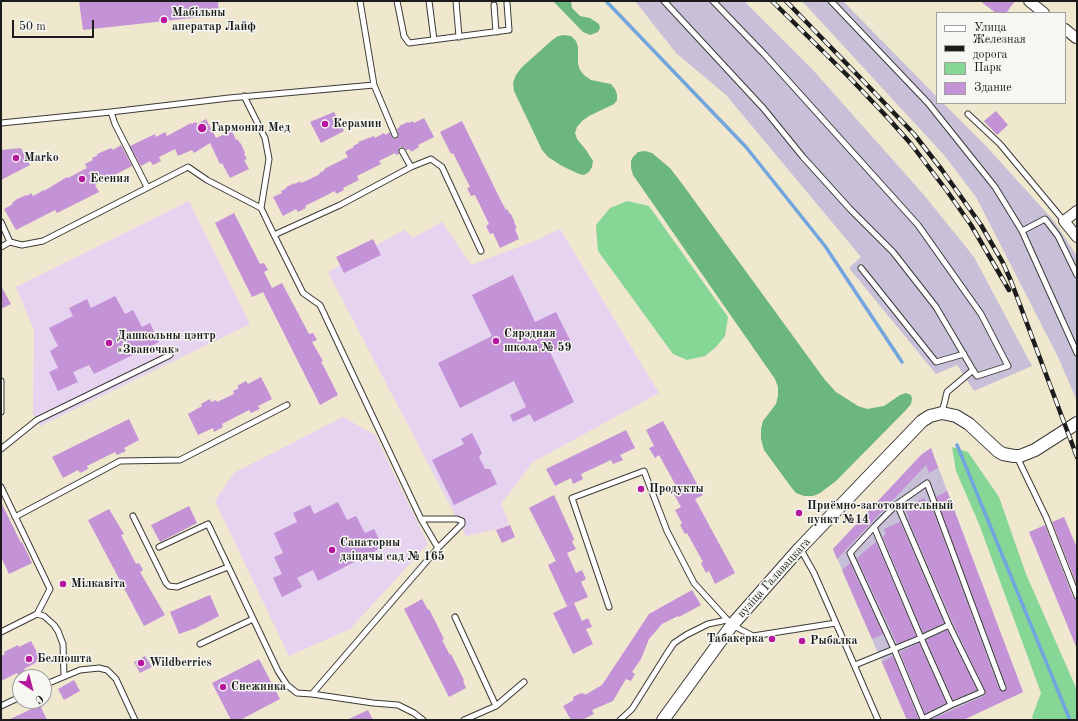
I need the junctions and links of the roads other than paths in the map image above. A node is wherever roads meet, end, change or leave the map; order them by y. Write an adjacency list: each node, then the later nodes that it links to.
1 (360, 1): 17 (lane)
2 (397, 1): 16 (lane)
3 (429, 1): 16 (lane)
4 (456, 1): 14 (lane)
5 (664, 1): 39 (lane)
6 (713, 1): 41 (lane)
7 (831, 1): 30 (lane)
8 (1029, 1): 11 (street)
9 (507, 3): 13 (lane)
10 (494, 5): 13 (lane)
11 (1043, 12)
12 (1066, 30): 15 (street)
13 (496, 32): 14 (lane)
14 (459, 37): 16 (lane)
15 (1076, 38)
16 (434, 40)
17 (374, 85): 18 (lane); 22 (lane)
18 (244, 96): 19 (lane); 26 (lane)
19 (110, 112): 21 (lane); 25 (lane)
20 (968, 114): 28 (lane)
21 (1, 123)
22 (394, 135)
23 (402, 151): 24 (lane)
24 (411, 167): 31 (lane); 35 (lane)
25 (147, 187): 26 (lane); 33 (lane)
26 (261, 208): 31 (lane)
27 (1077, 211): 28 (street)
28 (1064, 221): 32 (street)
29 (1, 222): 33 (lane)
30 (1022, 231): 37 (lane); 38 (lane)
31 (274, 235): 53 (lane)
32 (1077, 237)
33 (10, 242): 34 (lane)
34 (1, 247)
35 (481, 251)
36 (861, 268): 39 (lane)
37 (1077, 275)
38 (1077, 353)
39 (964, 354): 41 (lane)
40 (170, 355): 47 (lane)
41 (973, 370): 45 (lane)
42 (1, 381): 44 (lane)
43 (287, 405): 52 (lane)
44 (1, 412)
45 (942, 413): 48 (street); 57 (street, вуліца Галавацкага)
46 (1077, 422): 48 (street)
47 (1, 449)
48 (1016, 456): 59 (lane)
49 (1, 487): 52 (lane)
50 (897, 504): 54 (lane); 66 (lane); 75 (lane)
51 (133, 516): 58 (lane)
52 (15, 517): 61 (lane)
53 (421, 519): 56 (lane); 56 (lane)
54 (874, 527): 68 (lane); 70 (lane)
55 (159, 547): 58 (lane)
56 (438, 548): 76 (lane)
57 (800, 548): 64 (street, вуліца Галавацкага); 65 (lane)
58 (228, 567): 63 (lane)
59 (1077, 596)
60 (609, 607): 64 (lane)
61 (37, 614): 67 (lane); 72 (lane)
62 (455, 617): 79 (lane)
63 (253, 619): 69 (lane); 76 (lane)
64 (730, 623): 65 (lane); 84 (lane); 85 (street, вуліца Галавацкага)
65 (836, 623): 71 (lane)
66 (949, 625): 68 (lane); 80 (lane)
67 (1, 632)
68 (921, 638): 70 (lane); 80 (lane)
69 (200, 644)
70 (894, 649): 71 (lane); 80 (lane)
71 (855, 665): 86 (lane)
72 (64, 676): 73 (lane); 81 (lane)
73 (52, 682)
74 (524, 682): 79 (lane)
75 (1003, 688)
76 (312, 694): 82 (lane)
77 (12, 701): 78 (lane)
78 (1, 706)
79 (496, 706): 83 (lane)
80 (952, 706)
81 (135, 720)
82 (423, 720)
83 (464, 720)
84 (620, 720)
85 (663, 720)
86 (878, 720)

